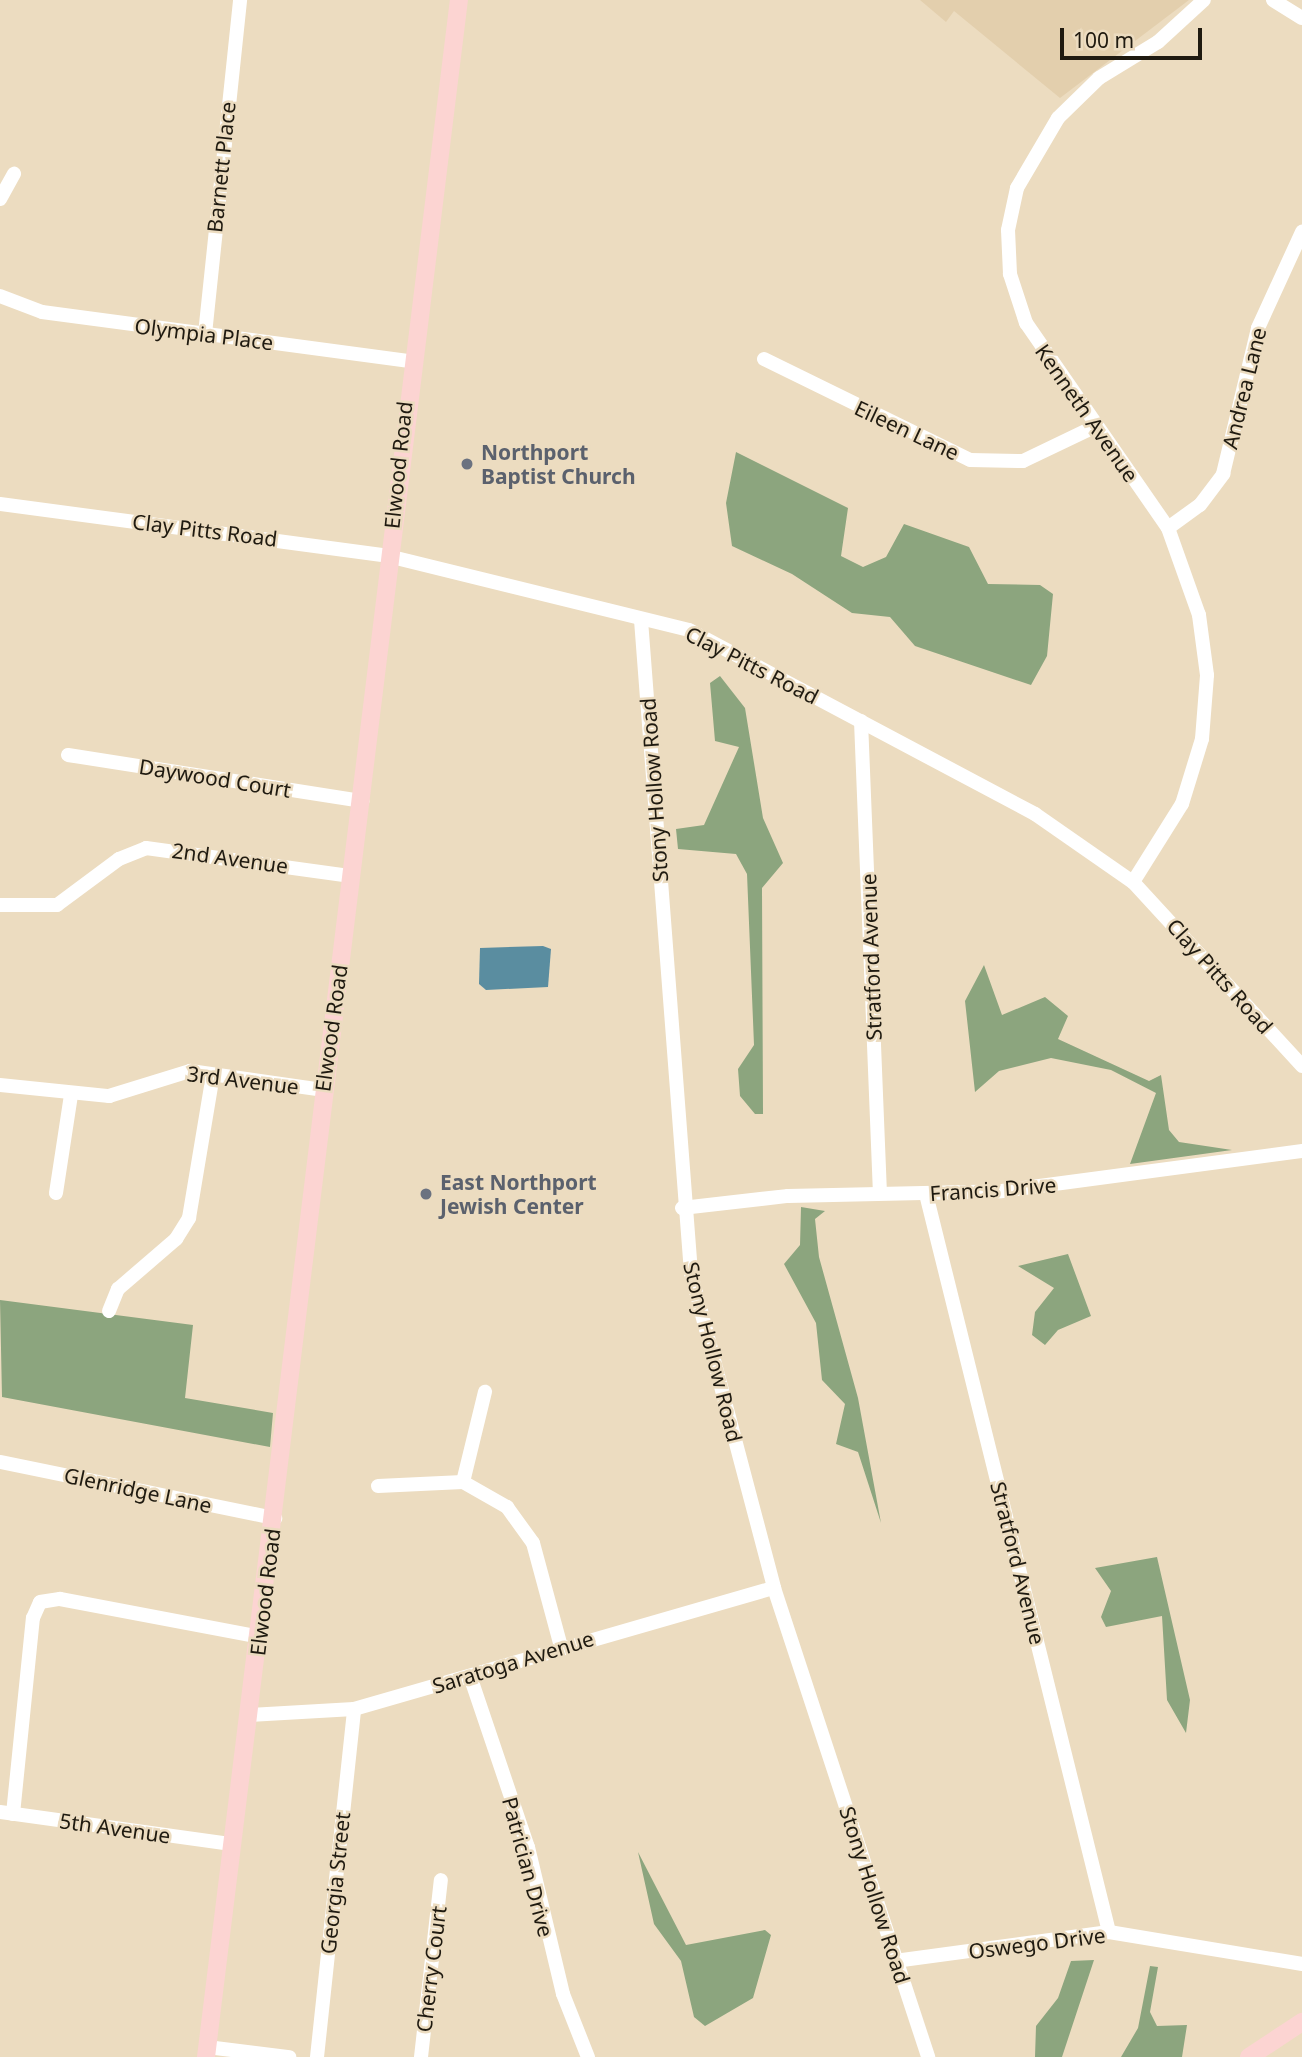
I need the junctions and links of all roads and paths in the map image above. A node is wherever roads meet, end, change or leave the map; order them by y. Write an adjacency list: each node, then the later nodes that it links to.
1 (240, 0): 10 (street, Barnett Place)
2 (459, 0): 12 (main road, Elwood Road)
3 (1204, 0): 13 (street, Kenneth Avenue)
4 (1273, 0): 5 (street)
5 (1302, 18)
6 (14, 174): 7 (street)
7 (0, 199)
8 (1302, 232): 15 (street, Andrea Lane)
9 (0, 296): 10 (street, Olympia Place)
10 (205, 334): 12 (street, Olympia Place)
11 (764, 359): 13 (street, Eileen Lane)
12 (410, 362): 16 (main road, Elwood Road)
13 (1094, 427): 15 (street, Kenneth Avenue)
14 (0, 504): 16 (street, Clay Pitts Road)
15 (1168, 528): 22 (street, Kenneth Avenue)
16 (388, 556): 17 (street, Clay Pitts Road); 20 (main road, Elwood Road)
17 (641, 620): 18 (street, Clay Pitts Road); 33 (street, Stony Hollow Road)
18 (862, 721): 22 (street, Clay Pitts Road); 31 (street, Stratford Avenue)
19 (68, 755): 20 (street, Daywood Court)
20 (362, 801): 21 (main road, Elwood Road)
21 (351, 876): 23 (street, 2nd Avenue); 27 (main road, Elwood Road)
22 (1133, 882): 24 (street, Clay Pitts Road)
23 (0, 905)
24 (1302, 1066)
25 (213, 1074): 27 (street, 3rd Avenue); 28 (street, 3rd Avenue); 34 (street)
26 (0, 1085): 28 (street, 3rd Avenue)
27 (323, 1090): 39 (main road, Elwood Road)
28 (71, 1095): 30 (street)
29 (1302, 1151): 32 (street, Francis Drive)
30 (56, 1193)
31 (880, 1193): 32 (street, Francis Drive); 33 (street, Francis Drive)
32 (926, 1194): 49 (street, Stratford Avenue)
33 (682, 1208): 40 (street, Stony Hollow Road)
34 (109, 1311)
35 (485, 1392): 37 (street)
36 (1, 1462): 39 (street, Glenridge Lane)
37 (463, 1482): 38 (street); 42 (street)
38 (378, 1486)
39 (275, 1518): 41 (main road, Elwood Road)
40 (774, 1588): 42 (street, Saratoga Avenue); 50 (street, Stony Hollow Road)
41 (261, 1637): 45 (main road, Elwood Road); 46 (street)
42 (561, 1647): 43 (street, Saratoga Avenue)
43 (470, 1676): 44 (street, Saratoga Avenue); 57 (street, Patrician Drive)
44 (354, 1709): 45 (street, Saratoga Avenue); 55 (street, Georgia Street)
45 (248, 1715): 47 (main road, Elwood Road)
46 (6, 1813): 47 (street, 5th Avenue)
47 (230, 1844): 53 (main road, Elwood Road)
48 (441, 1880): 56 (street, Cherry Court)
49 (1110, 1932): 50 (street, Oswego Drive); 51 (street, Oswego Drive)
50 (895, 1961): 58 (street, Stony Hollow Road)
51 (1302, 1964)
52 (1302, 2022): 59 (main road)
53 (206, 2052): 54 (street)
54 (289, 2057)
55 (317, 2057)
56 (421, 2057)
57 (588, 2057)
58 (928, 2057)
59 (1249, 2057)

